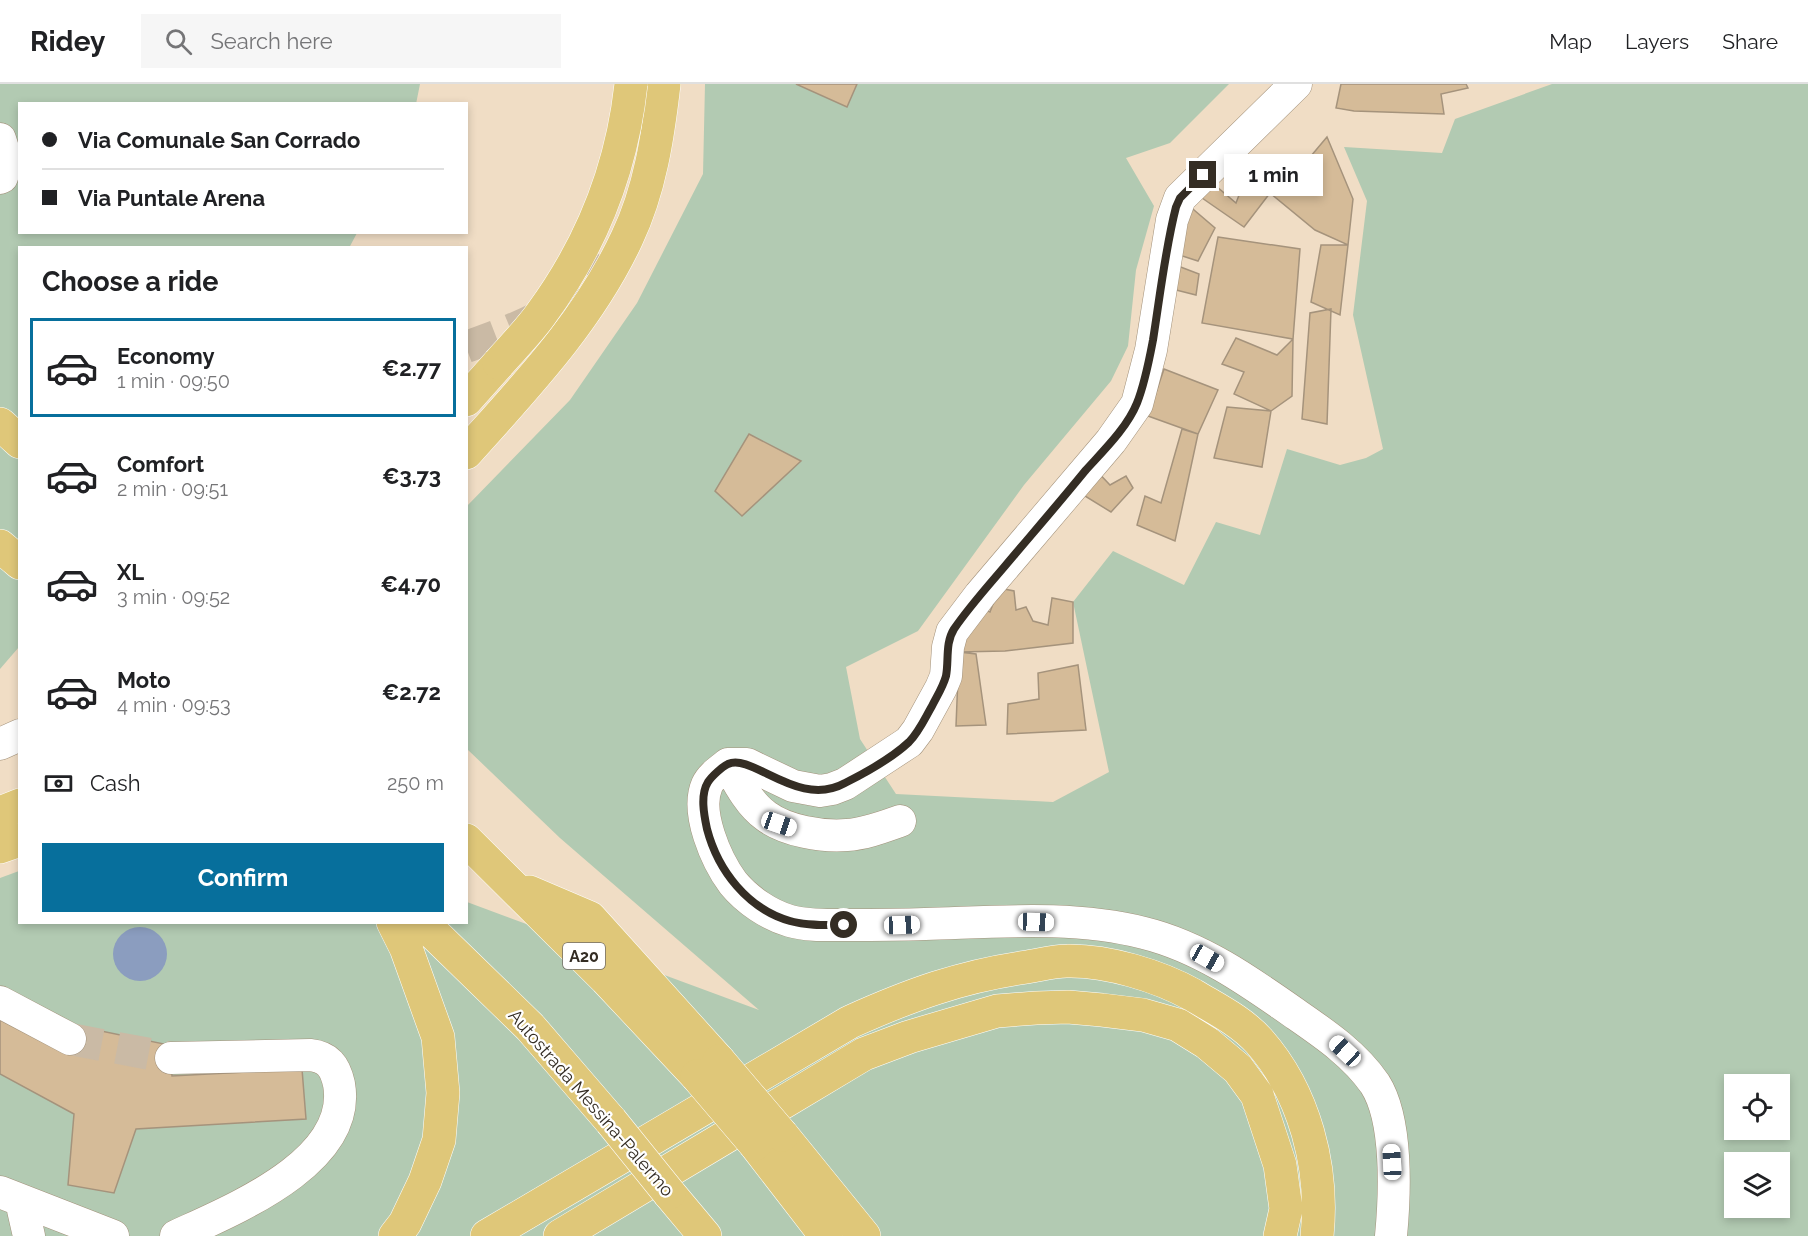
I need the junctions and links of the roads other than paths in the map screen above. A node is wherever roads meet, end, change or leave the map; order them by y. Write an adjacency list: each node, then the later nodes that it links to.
1 (631, 84): 6 (highway, bridge)
2 (664, 84): 9 (highway)
3 (1296, 84): 14 (street)
4 (0, 139): 5 (street)
5 (0, 178)
6 (468, 398)
7 (0, 424): 8 (highway)
8 (18, 440)
9 (468, 451)
10 (0, 546): 11 (highway)
11 (18, 561)
12 (18, 736): 13 (street)
13 (0, 744)
14 (728, 764): 17 (street); 39 (street)
15 (18, 806): 16 (highway)
16 (0, 813)
17 (900, 821)
18 (18, 841): 20 (highway)
19 (468, 842): 26 (highway, A20, bridge)
20 (0, 847)
21 (394, 924): 31 (highway)
22 (424, 924): 34 (highway, Autostrada Messina-Palermo, bridge)
23 (0, 1002): 24 (street)
24 (70, 1039)
25 (171, 1058): 30 (street)
26 (768, 1140): 35 (highway); 36 (highway)
27 (11, 1196): 28 (street); 29 (street)
28 (28, 1236)
29 (113, 1236)
30 (176, 1236)
31 (395, 1236)
32 (487, 1236): 38 (highway)
33 (560, 1236): 37 (highway)
34 (705, 1236)
35 (826, 1236)
36 (864, 1236)
37 (1280, 1236)
38 (1317, 1236)
39 (1390, 1236)

